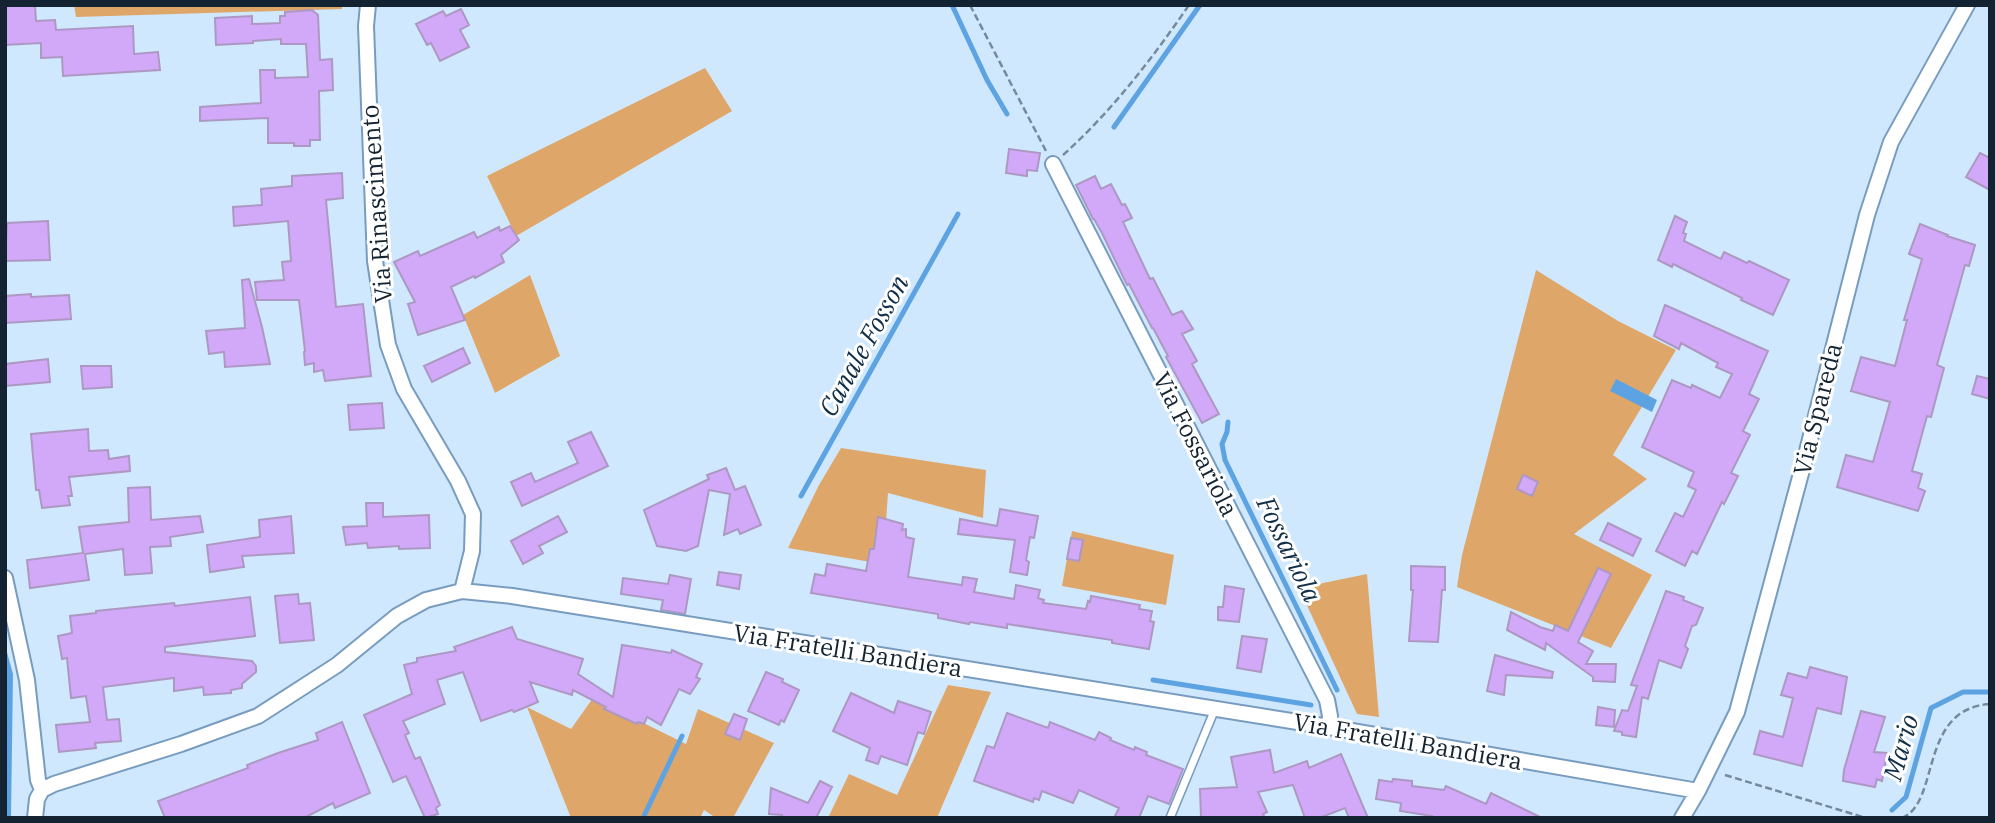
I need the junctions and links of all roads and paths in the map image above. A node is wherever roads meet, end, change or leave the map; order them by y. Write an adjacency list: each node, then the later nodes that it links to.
1 (368, 5): 7 (street, Via Rinascimento)
2 (971, 5): 5 (path)
3 (1189, 5): 5 (path)
4 (1966, 5): 11 (street, Via Spareda)
5 (1053, 164): 10 (street, Via Fossariola)
6 (5, 578): 12 (street)
7 (463, 591): 9 (street, Via Fratelli Bandiera); 12 (street, Via Fratelli Bandiera)
8 (1990, 704): 18 (path)
9 (1215, 709): 10 (street, Via Fratelli Bandiera); 15 (lane)
10 (1329, 727): 13 (street, Via Fratelli Bandiera)
11 (1708, 770): 13 (street, Via Spareda); 17 (path)
12 (42, 790): 14 (street)
13 (1698, 791): 16 (street, Via Spareda)
14 (35, 818)
15 (1170, 818)
16 (1682, 818)
17 (1866, 818)
18 (1902, 818)

